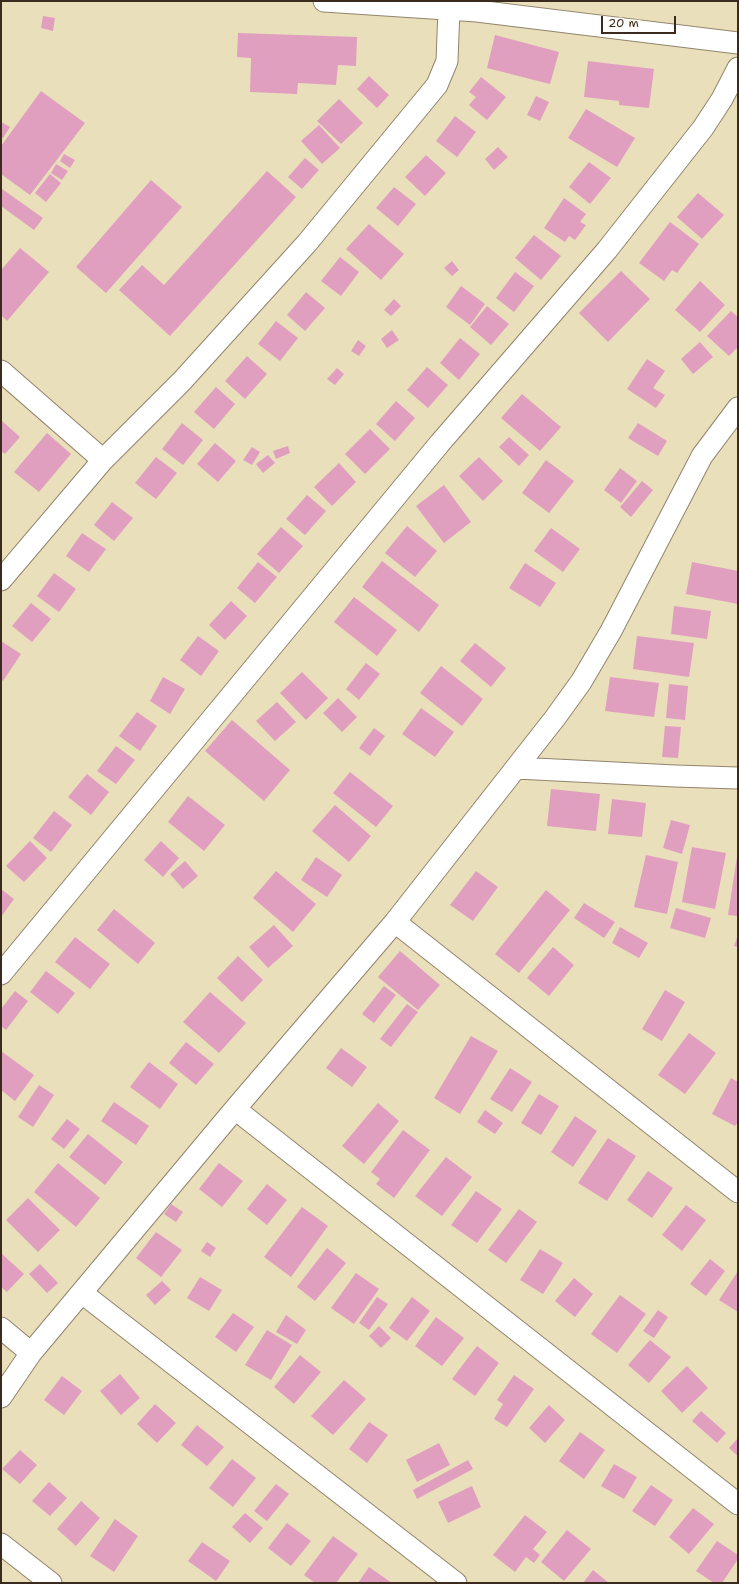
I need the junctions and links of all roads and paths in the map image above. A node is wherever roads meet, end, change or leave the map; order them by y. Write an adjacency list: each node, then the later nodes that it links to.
1 (324, 1): 3 (street)
2 (478, 6): 3 (street); 4 (street)
3 (449, 9): 8 (street)
4 (738, 43)
5 (738, 68): 13 (street)
6 (1, 371): 8 (street)
7 (738, 408): 10 (street)
8 (103, 460): 9 (street)
9 (1, 580)
10 (516, 768): 11 (street); 12 (street)
11 (738, 778)
12 (395, 922): 14 (street); 15 (street)
13 (1, 974)
14 (235, 1109): 16 (street); 20 (street)
15 (738, 1192)
16 (82, 1293): 18 (street); 23 (street)
17 (1, 1328): 18 (street)
18 (31, 1353): 19 (street)
19 (1, 1396)
20 (738, 1504)
21 (1, 1544): 22 (street)
22 (51, 1583)
23 (456, 1583)

